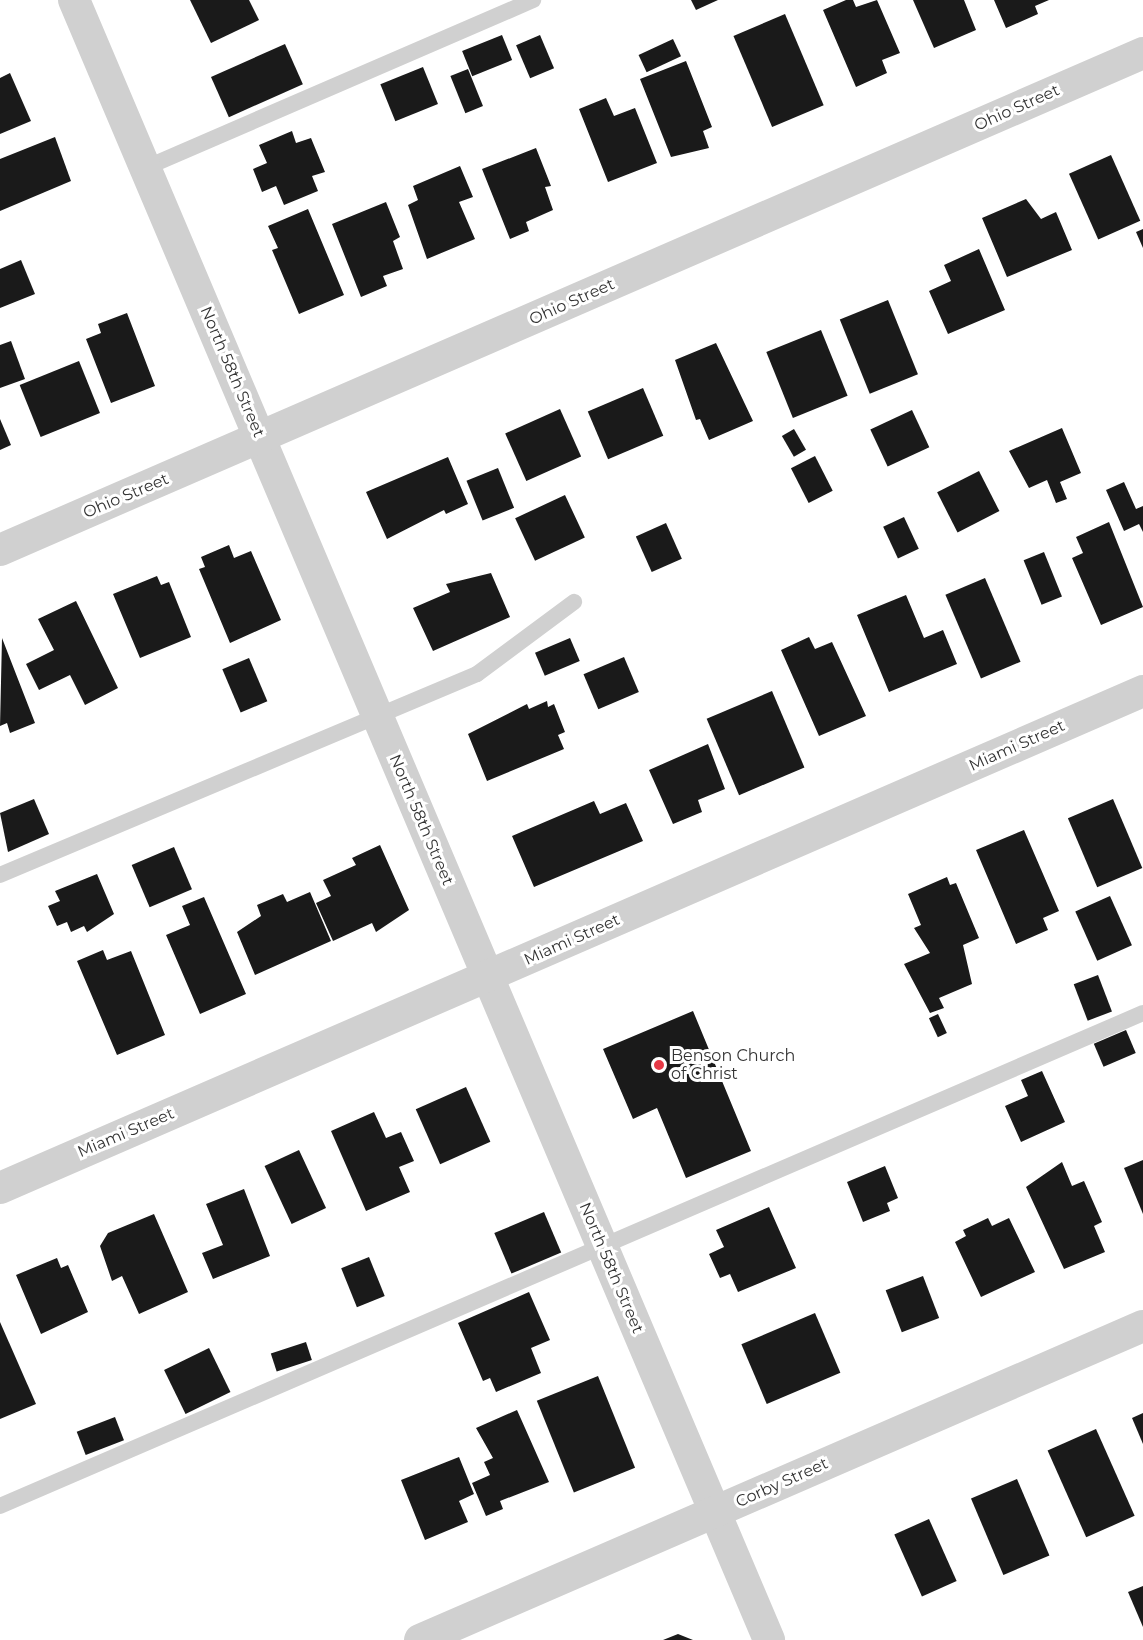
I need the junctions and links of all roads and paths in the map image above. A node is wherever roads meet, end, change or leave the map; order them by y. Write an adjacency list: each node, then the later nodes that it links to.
1 (74, 0): 4 (street, North 58th Street)
2 (533, 0): 4 (lane)
3 (1143, 53): 5 (street, Ohio Street)
4 (145, 168): 5 (street, North 58th Street)
5 (260, 438): 6 (street, Ohio Street); 9 (street, North 58th Street)
6 (0, 550)
7 (574, 602): 9 (lane)
8 (1143, 691): 11 (street, Miami Street)
9 (376, 712): 10 (lane); 11 (street, North 58th Street)
10 (0, 875)
11 (487, 977): 13 (street, Miami Street); 14 (street, North 58th Street)
12 (1143, 1013): 14 (lane)
13 (0, 1188)
14 (603, 1249): 16 (lane); 17 (street, North 58th Street)
15 (1143, 1326): 17 (street, Corby Street)
16 (0, 1506)
17 (715, 1512): 18 (street, Corby Street); 19 (street, North 58th Street)
18 (420, 1640)
19 (769, 1640)

